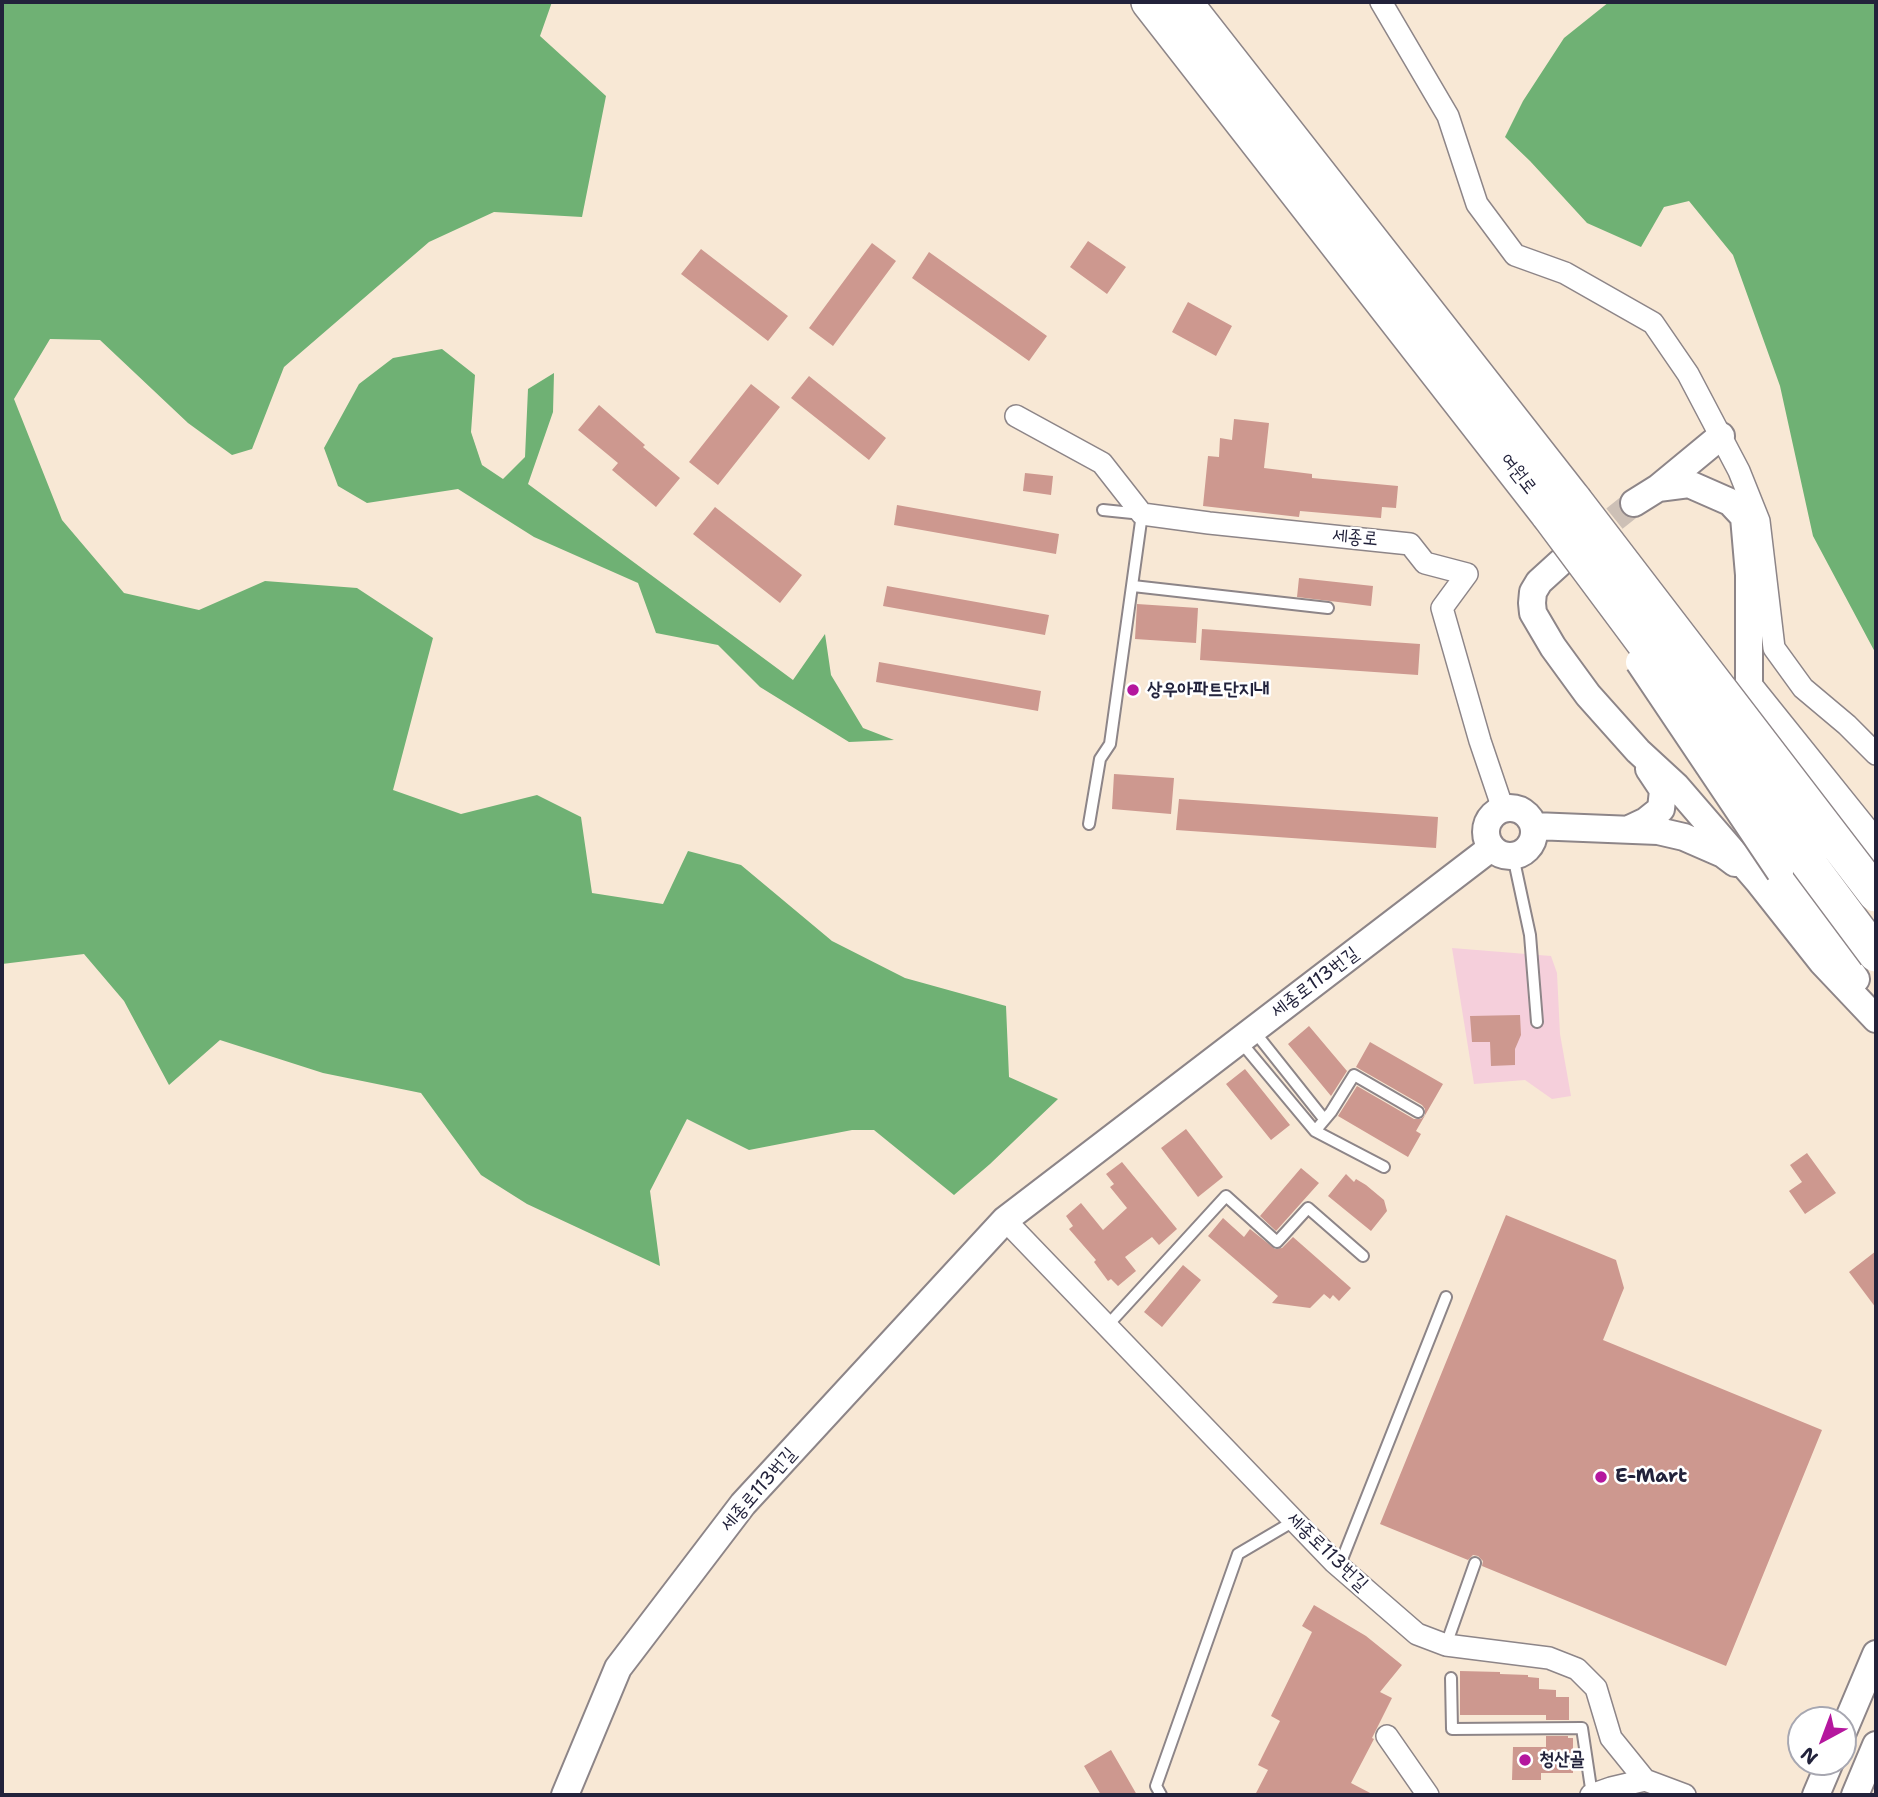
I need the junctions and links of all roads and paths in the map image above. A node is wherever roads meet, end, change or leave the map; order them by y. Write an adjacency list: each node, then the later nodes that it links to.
1 (1149, 2): 8 (highway, 여원로)
2 (1184, 2): 8 (highway)
3 (1381, 2): 5 (street)
4 (1016, 416): 11 (street)
5 (1721, 436): 6 (street); 7 (street)
6 (1739, 471): 12 (street); 18 (street)
7 (1658, 488): 9 (street); 12 (street)
8 (1568, 496): 16 (highway); 25 (street, bridge); 26 (highway, 여원로, bridge); 27 (highway, 여원로, bridge)
9 (1634, 503)
10 (1103, 510): 11 (lane)
11 (1142, 513): 14 (lane); 19 (street, 세종로)
12 (1744, 517): 16 (street)
13 (1560, 562): 17 (street)
14 (1133, 586): 15 (lane); 20 (lane)
15 (1328, 608)
16 (1749, 693): 23 (highway)
17 (1638, 751): 22 (street); 25 (street)
18 (1876, 754)
19 (1503, 808): 21 (street); 24 (street)
20 (1089, 824)
21 (1534, 826): 22 (street); 24 (street)
22 (1629, 829): 25 (street)
23 (1876, 851)
24 (1502, 852): 30 (lane); 31 (street, 세종로113번길)
25 (1769, 877): 28 (street); 29 (street)
26 (1876, 894)
27 (1876, 954)
28 (1876, 1006)
29 (1876, 1018)
30 (1537, 1022)
31 (1247, 1035): 33 (lane); 34 (lane); 36 (street, 세종로113번길)
32 (1418, 1112): 33 (lane)
33 (1324, 1119): 34 (lane)
34 (1315, 1131): 35 (lane)
35 (1384, 1167)
36 (1005, 1220): 39 (street, 세종로113번길); 51 (street, 세종로113번길)
37 (1363, 1256): 39 (lane)
38 (1446, 1297): 42 (lane)
39 (1107, 1326): 40 (street, 세종로113번길)
40 (1294, 1521): 42 (street, 세종로113번길); 52 (lane)
41 (1475, 1563): 43 (lane)
42 (1339, 1567): 43 (street, 세종로113번길)
43 (1446, 1645): 50 (street, 세종로113번길)
44 (1876, 1654): 46 (street)
45 (1451, 1678): 54 (lane)
46 (1854, 1706)
47 (1387, 1736): 53 (street)
48 (1876, 1745): 57 (street)
49 (1824, 1776): 56 (street)
50 (1645, 1780): 54 (street); 55 (street)
51 (565, 1795)
52 (1161, 1795)
53 (1428, 1795)
54 (1592, 1795)
55 (1685, 1795)
56 (1816, 1795)
57 (1854, 1795)

